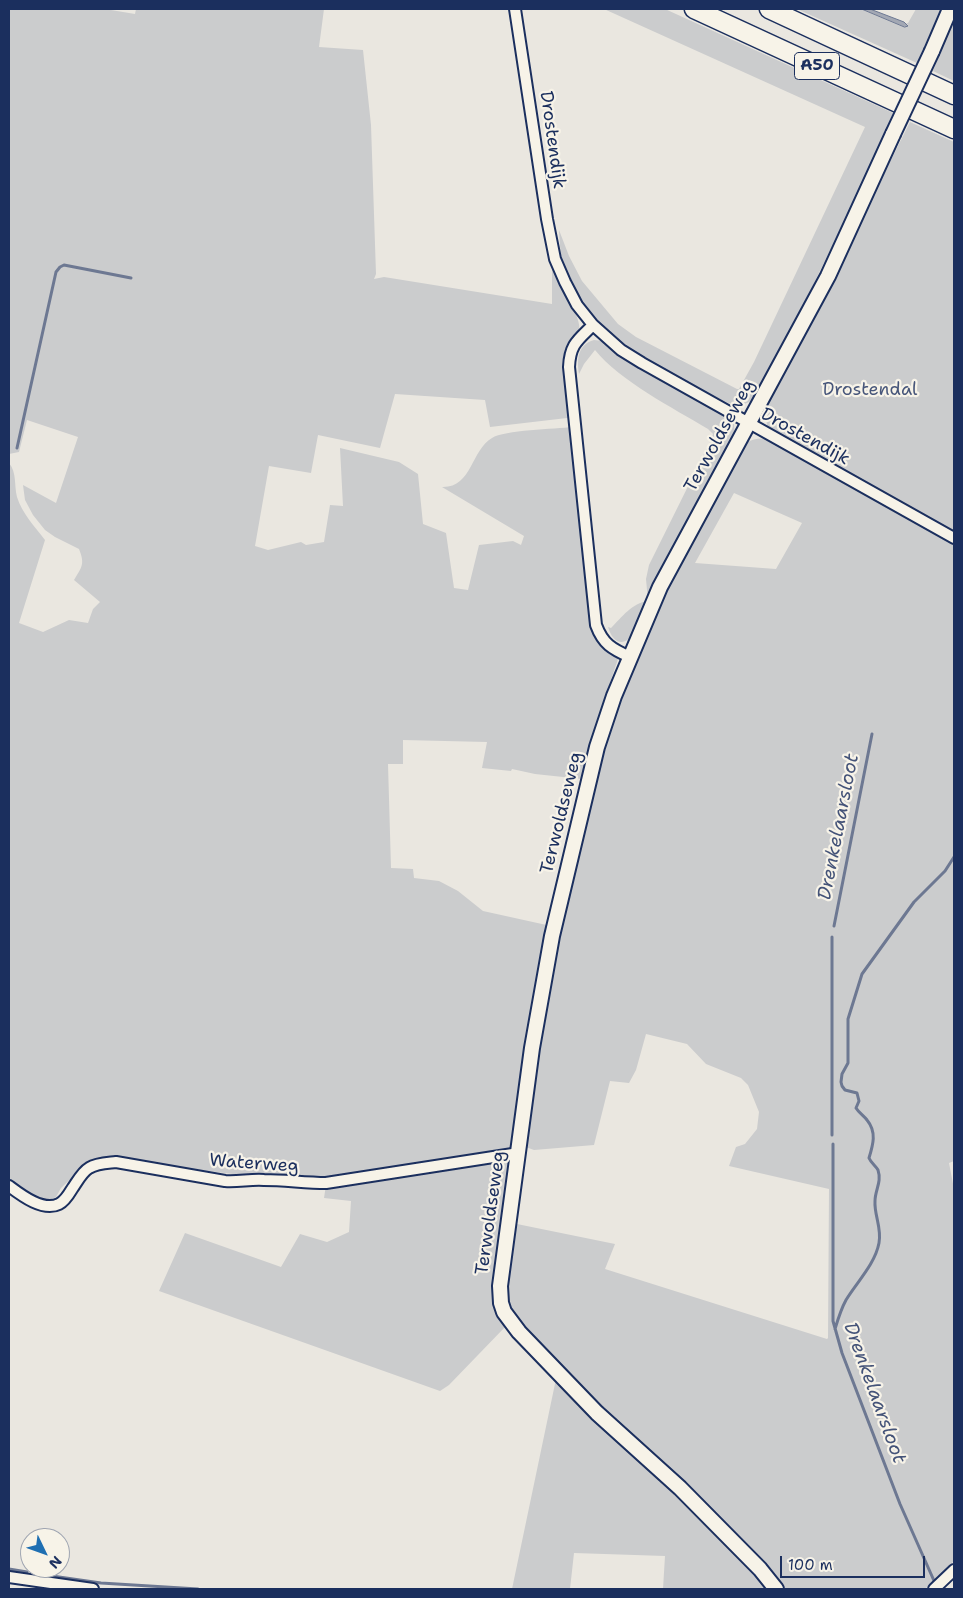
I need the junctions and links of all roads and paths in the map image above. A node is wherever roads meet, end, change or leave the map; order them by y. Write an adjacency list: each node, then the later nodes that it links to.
1 (515, 9): 7 (street, Drostendijk)
2 (694, 9): 6 (highway, A50)
3 (769, 9): 5 (highway, A50)
4 (950, 9): 8 (street, Terwoldseweg, bridge)
5 (954, 95)
6 (954, 129)
7 (593, 325): 8 (street, Drostendijk); 10 (street)
8 (748, 424): 9 (street, Drostendijk); 10 (street, Terwoldseweg)
9 (954, 538)
10 (630, 657): 11 (street, Terwoldseweg)
11 (519, 1152): 12 (street, Waterweg); 16 (street, Terwoldseweg)
12 (9, 1186)
13 (954, 1570): 17 (street)
14 (9, 1577): 15 (street)
15 (93, 1589)
16 (776, 1589)
17 (934, 1589)

